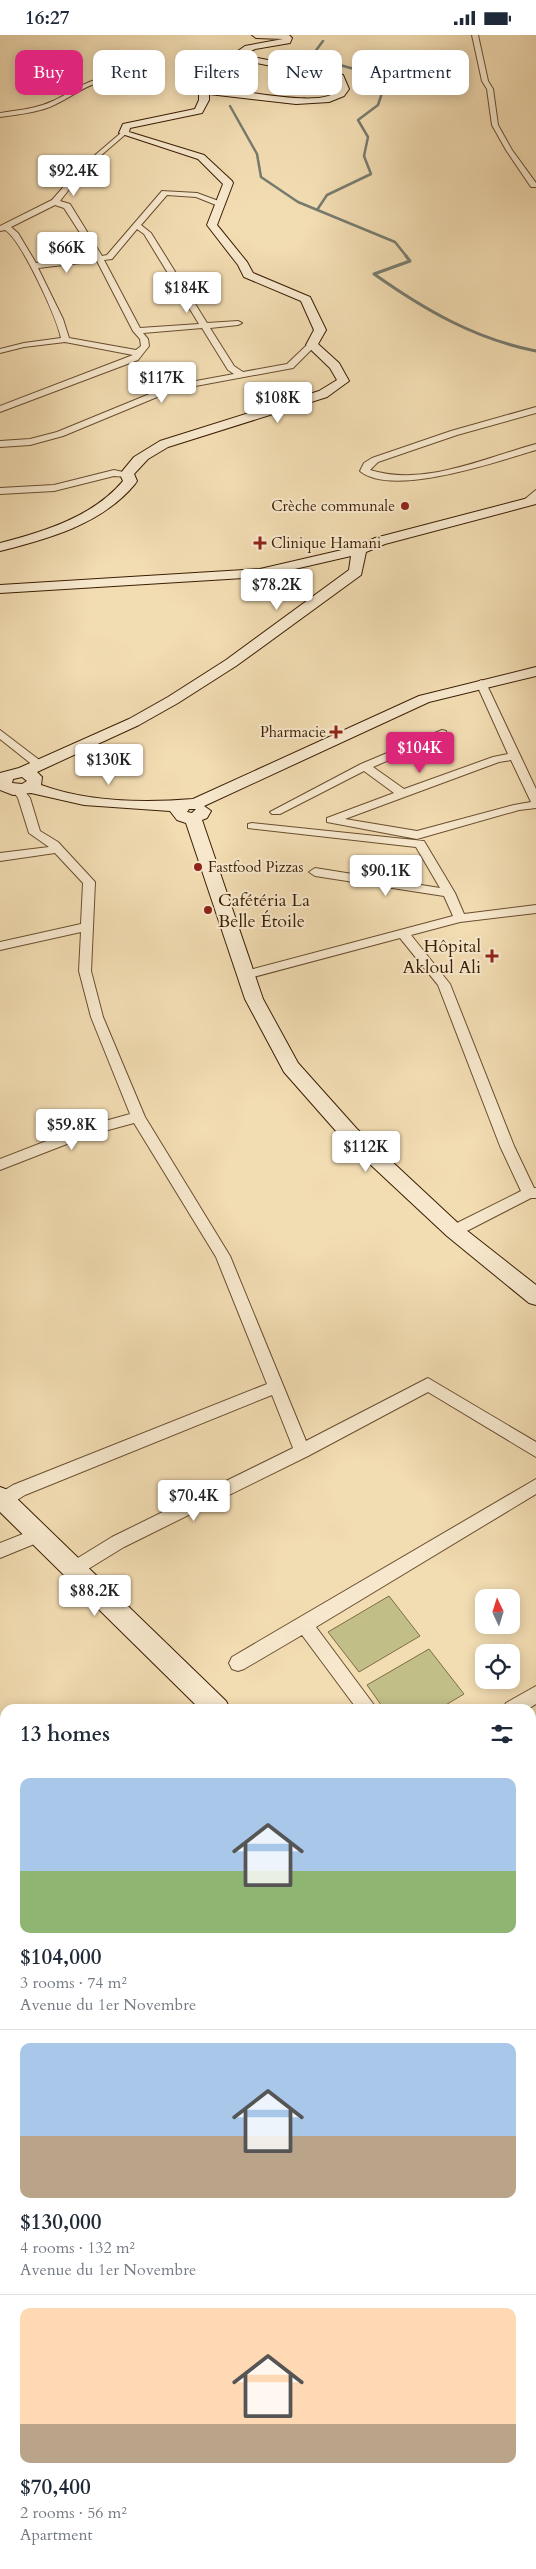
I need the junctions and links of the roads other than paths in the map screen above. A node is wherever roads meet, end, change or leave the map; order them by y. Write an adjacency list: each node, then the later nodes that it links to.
1 (256, 35): 5 (street)
2 (475, 35): 6 (street)
3 (93, 81): 4 (street)
4 (0, 115)
5 (124, 133): 7 (street); 8 (street)
6 (534, 185)
7 (55, 202): 10 (street); 11 (street)
8 (221, 205): 9 (street); 17 (street)
9 (137, 225): 11 (street); 14 (street)
10 (2, 228): 12 (street)
11 (100, 259): 12 (street); 15 (street)
12 (33, 266): 16 (street)
13 (238, 323): 14 (street)
14 (204, 324): 15 (street); 20 (street)
15 (136, 331): 19 (street)
16 (65, 340): 18 (street); 19 (street)
17 (312, 345): 20 (street); 25 (street)
18 (0, 351)
19 (138, 353): 21 (street)
20 (241, 375): 23 (street)
21 (0, 409)
22 (536, 410): 24 (street)
23 (0, 444)
24 (536, 447)
25 (127, 474): 26 (street); 28 (street)
26 (0, 491)
27 (533, 498): 29 (street)
28 (0, 547)
29 (359, 550): 30 (street); 36 (street)
30 (0, 589)
31 (536, 671): 32 (street)
32 (481, 683): 35 (street); 45 (street)
33 (0, 733): 36 (street)
34 (442, 733): 37 (street)
35 (515, 756): 40 (street); 42 (street)
36 (38, 764): 38 (street)
37 (365, 766): 42 (street); 46 (street)
38 (24, 772): 39 (street); 41 (street)
39 (1, 785): 41 (street)
40 (533, 788): 43 (street)
41 (25, 789): 45 (street); 48 (street)
42 (403, 794): 44 (street)
43 (536, 801)
44 (536, 805)
45 (190, 810): 57 (street)
46 (276, 812)
47 (252, 827): 51 (street)
48 (58, 849): 49 (street); 54 (street)
49 (0, 857)
50 (315, 872): 51 (street)
51 (449, 893): 53 (street)
52 (536, 909): 53 (street)
53 (460, 918): 55 (street)
54 (87, 927): 56 (street); 58 (street)
55 (403, 934): 57 (street); 60 (street)
56 (0, 946)
57 (246, 975): 61 (street)
58 (138, 1117): 59 (street); 63 (street)
59 (0, 1165)
60 (532, 1193): 61 (street)
61 (454, 1231): 62 (street)
62 (536, 1297)
63 (276, 1387): 65 (street); 67 (street)
64 (536, 1450): 65 (street)
65 (302, 1451): 70 (street)
66 (536, 1486): 71 (street)
67 (1, 1498): 68 (street)
68 (38, 1535): 69 (street); 70 (street)
69 (0, 1551)
70 (74, 1569): 74 (street)
71 (304, 1625): 72 (street); 75 (street)
72 (238, 1663)
73 (536, 1695): 76 (street)
74 (212, 1704)
75 (364, 1704)
76 (521, 1704)

